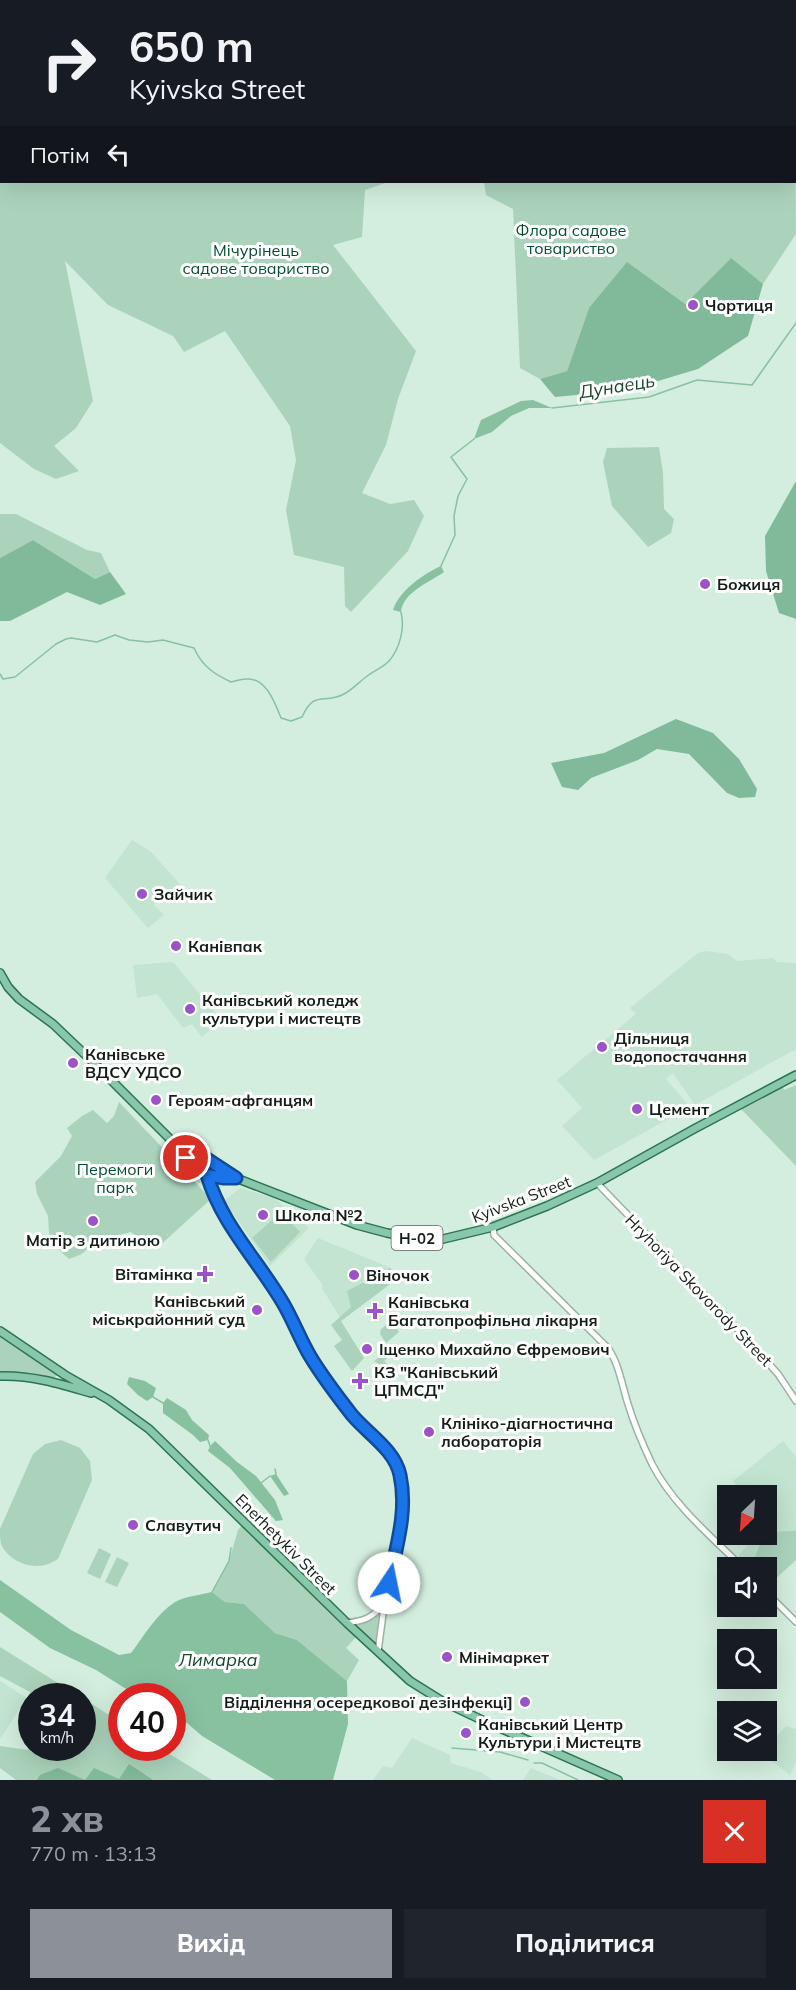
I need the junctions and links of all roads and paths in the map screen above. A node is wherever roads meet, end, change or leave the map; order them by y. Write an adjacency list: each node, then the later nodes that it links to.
1 (0, 973): 3 (main road)
2 (796, 1075): 6 (main road, Kyivska Street / Н-02)
3 (186, 1158): 4 (main road); 5 (main road, Kyivska Street / Н-02)
4 (207, 1175): 5 (main road, Kyivska Street / Н-02); 13 (street)
5 (236, 1178): 7 (main road, Kyivska Street / Н-02)
6 (597, 1184): 7 (main road, Kyivska Street / Н-02); 11 (street, Hryhoriya Skovorody Street)
7 (493, 1227): 12 (street)
8 (0, 1331): 10 (main road, Enerhetykiv Street)
9 (0, 1376): 10 (main road, Enerhetykiv Street)
10 (103, 1396): 16 (main road, Enerhetykiv Street)
11 (796, 1401)
12 (732, 1557)
13 (385, 1599): 16 (street); 17 (street)
14 (777, 1603): 15 (street)
15 (796, 1622)
16 (347, 1623): 17 (main road, Enerhetykiv Street)
17 (378, 1652): 18 (main road, Enerhetykiv Street)
18 (618, 1780)

